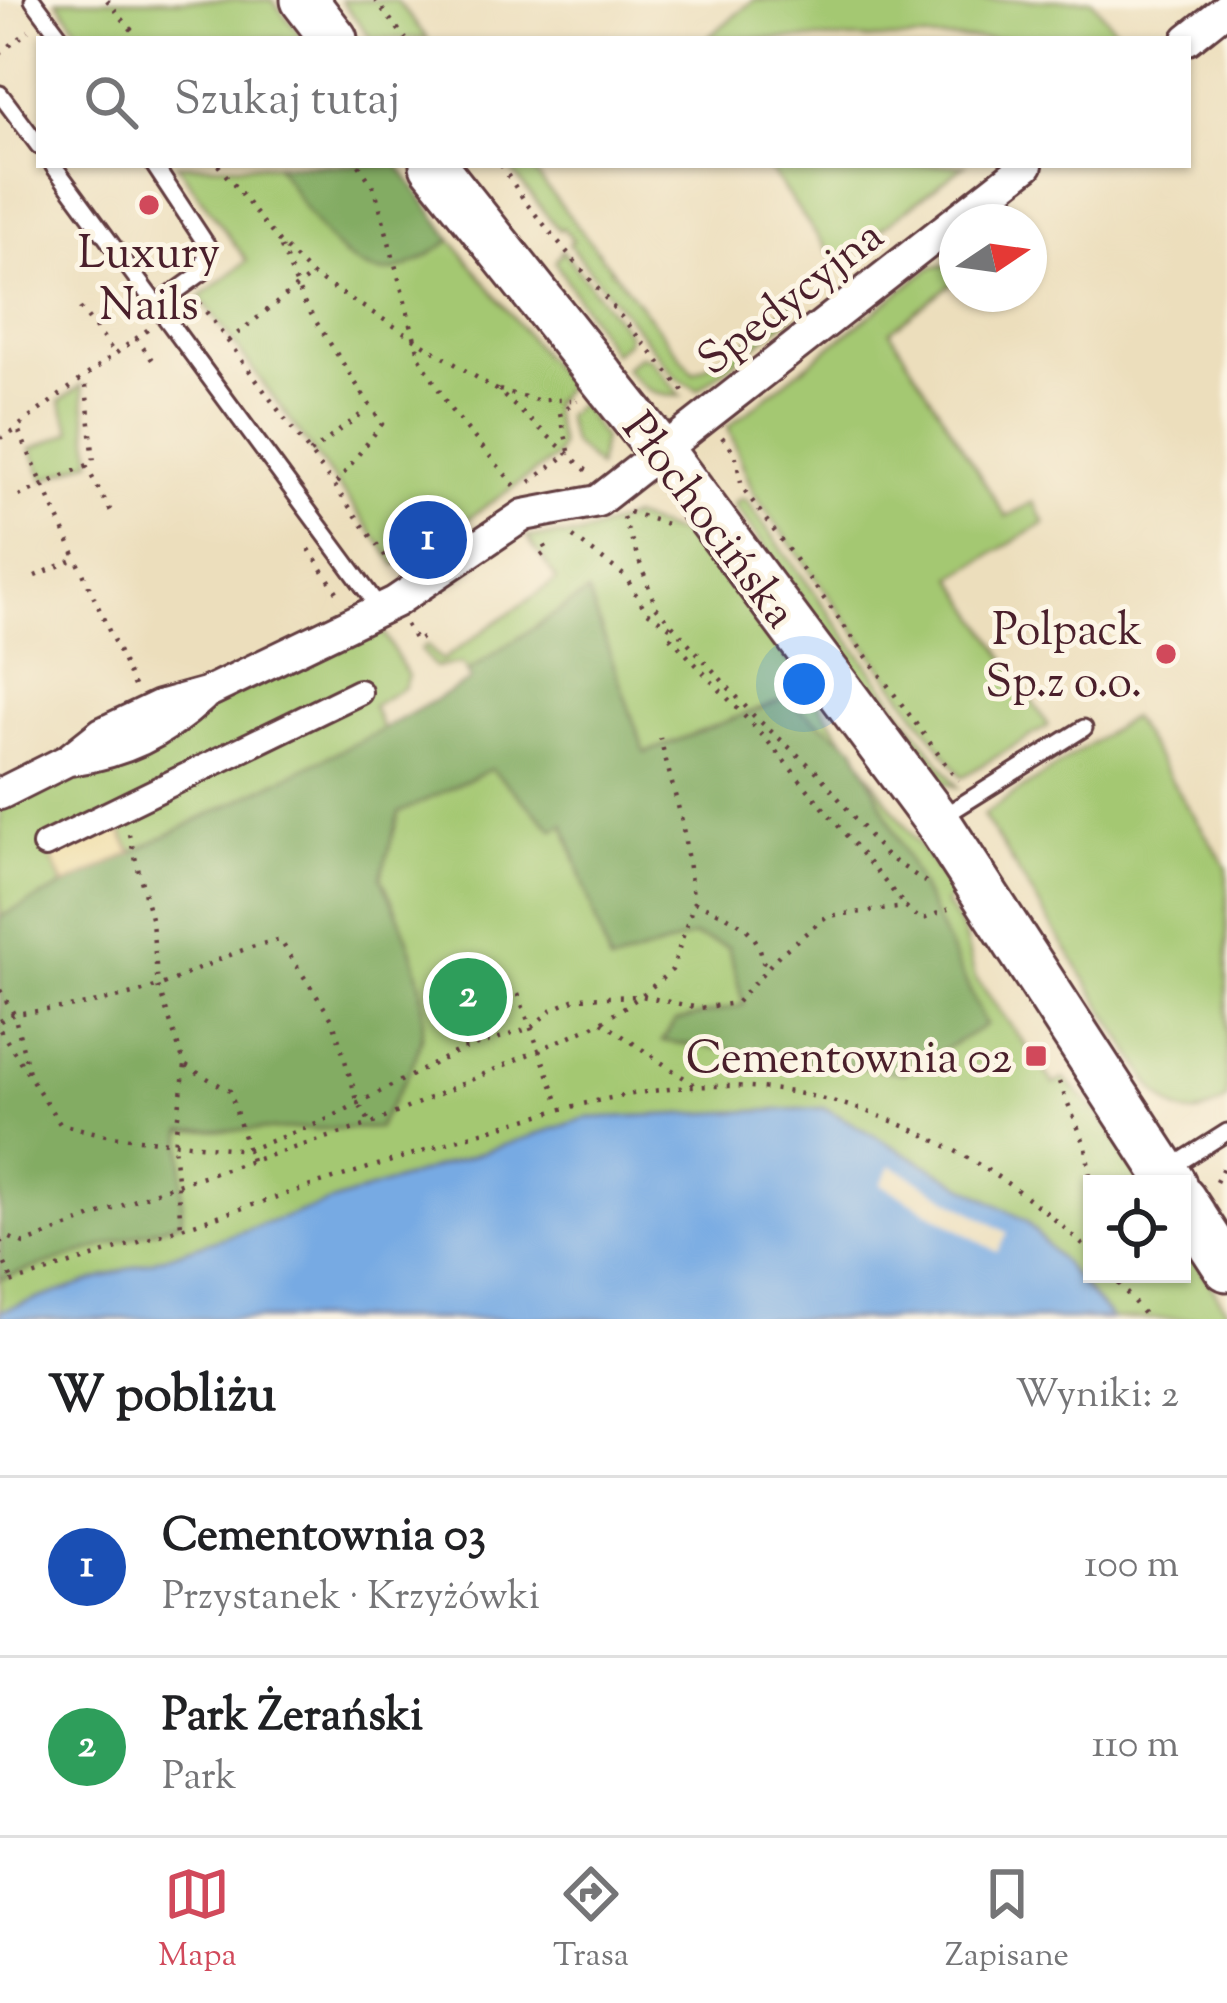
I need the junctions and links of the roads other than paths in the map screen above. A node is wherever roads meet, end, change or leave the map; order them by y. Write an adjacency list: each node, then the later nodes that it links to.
1 (33, 0): 4 (lane)
2 (304, 0): 5 (main road)
3 (1227, 8): 6 (street)
4 (60, 36)
5 (332, 36)
6 (1191, 37)
7 (0, 94): 8 (lane)
8 (36, 142)
9 (55, 168): 13 (lane)
10 (156, 168): 13 (lane)
11 (435, 168): 14 (main road, Płochocińska)
12 (1023, 168): 14 (street, Spedycyjna)
13 (157, 305): 15 (lane)
14 (663, 454): 15 (street, Spedycyjna); 19 (main road, Płochocińska)
15 (381, 610): 18 (street, Spedycyjna)
16 (359, 692): 20 (street)
17 (1084, 728): 19 (lane)
18 (0, 794)
19 (937, 821): 22 (main road, Płochocińska)
20 (45, 845)
21 (1227, 1132): 23 (lane)
22 (1176, 1175)
23 (1191, 1178)
24 (1191, 1200): 25 (main road, Płochocińska)
25 (1227, 1268)

